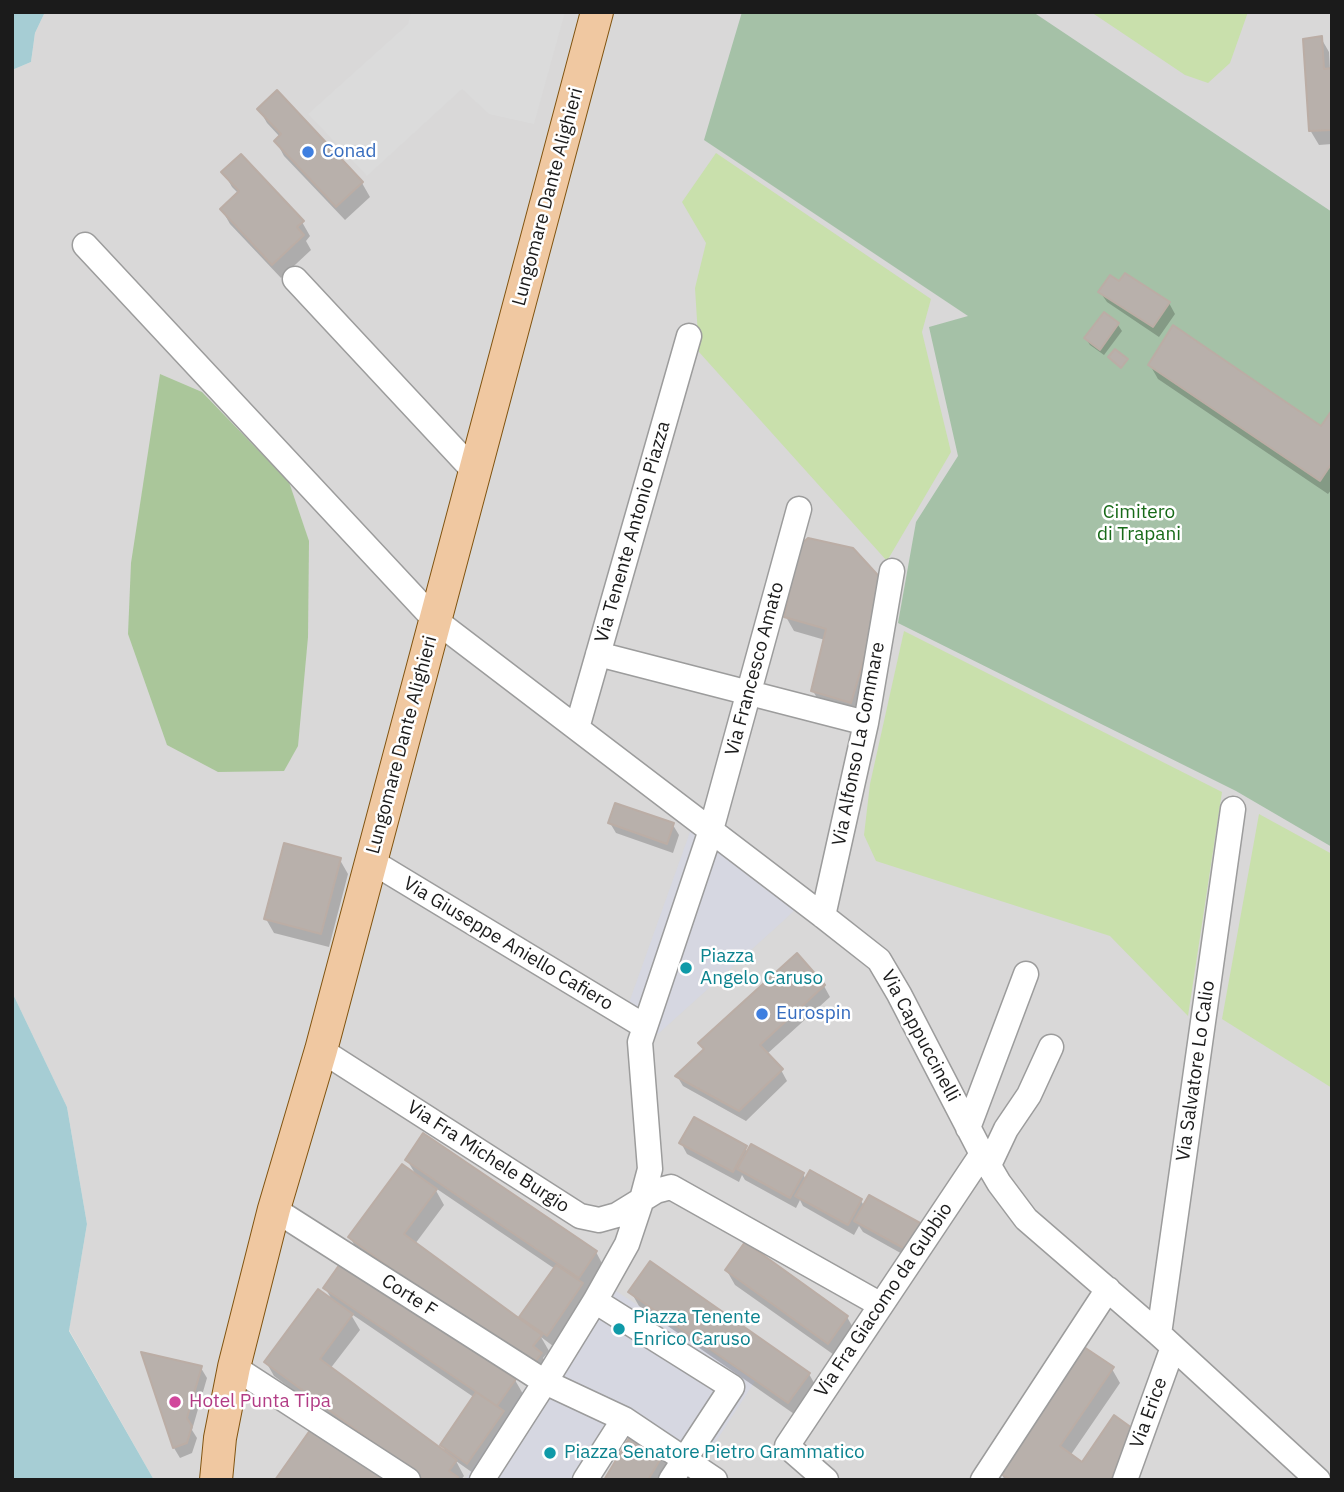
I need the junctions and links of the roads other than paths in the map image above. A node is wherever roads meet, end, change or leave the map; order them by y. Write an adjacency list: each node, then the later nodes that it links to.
1 (597, 12): 5 (main road, Lungomare Dante Alighieri)
2 (85, 245): 8 (street, Via Cappuccinelli)
3 (295, 279): 5 (street)
4 (689, 336): 9 (street, Via Tenente Antonio Piazza)
5 (475, 472): 8 (main road, Lungomare Dante Alighieri)
6 (799, 509): 10 (street, Via Francesco Amato)
7 (892, 571): 11 (street, Via Alfonso La Commare)
8 (435, 620): 12 (street, Via Cappuccinelli); 15 (main road, Lungomare Dante Alighieri)
9 (598, 653): 10 (street); 12 (street, Via Tenente Antonio Piazza)
10 (749, 693): 11 (street); 14 (street, Via Francesco Amato)
11 (866, 723): 16 (street, Via Alfonso La Commare)
12 (577, 728): 14 (street, Via Cappuccinelli)
13 (1233, 809): 28 (street, Via Salvatore Lo Calio)
14 (711, 830): 16 (street, Via Cappuccinelli); 18 (street, Via Francesco Amato)
15 (371, 861): 18 (street, Via Giuseppe Aniello Cafiero); 20 (main road, Lungomare Dante Alighieri)
16 (823, 916): 21 (street, Via Cappuccinelli)
17 (1026, 974): 21 (street)
18 (644, 1026): 23 (street)
19 (1051, 1046): 22 (street, Via Fra Giacomo da Gubbio)
20 (321, 1050): 23 (street, Via Fra Michele Burgio); 24 (main road, Lungomare Dante Alighieri)
21 (968, 1128): 22 (street, Via Cappuccinelli)
22 (985, 1159): 25 (street, Via Cappuccinelli); 27 (street, Via Fra Giacomo da Gubbio)
23 (642, 1199): 26 (street); 27 (street, Via Fra Michele Burgio)
24 (274, 1209): 29 (main road, Lungomare Dante Alighieri); 30 (street, Corte F)
25 (1108, 1289): 28 (street, Via Cappuccinelli); 39 (street)
26 (600, 1292): 30 (street); 32 (street)
27 (881, 1305): 38 (street, Via Fra Giacomo da Gubbio)
28 (1166, 1340): 40 (street, Via Erice); 41 (street, Via Cappuccinelli)
29 (234, 1367): 33 (main road, Lungomare Dante Alighieri); 34 (street)
30 (545, 1382): 31 (street, Corte F); 35 (street)
31 (624, 1419): 32 (street, Corte F); 36 (street)
32 (677, 1470): 37 (street, Corte F)
33 (216, 1480)
34 (408, 1480)
35 (482, 1480)
36 (585, 1480)
37 (715, 1480)
38 (827, 1480)
39 (983, 1480)
40 (1125, 1480)
41 (1318, 1480)

